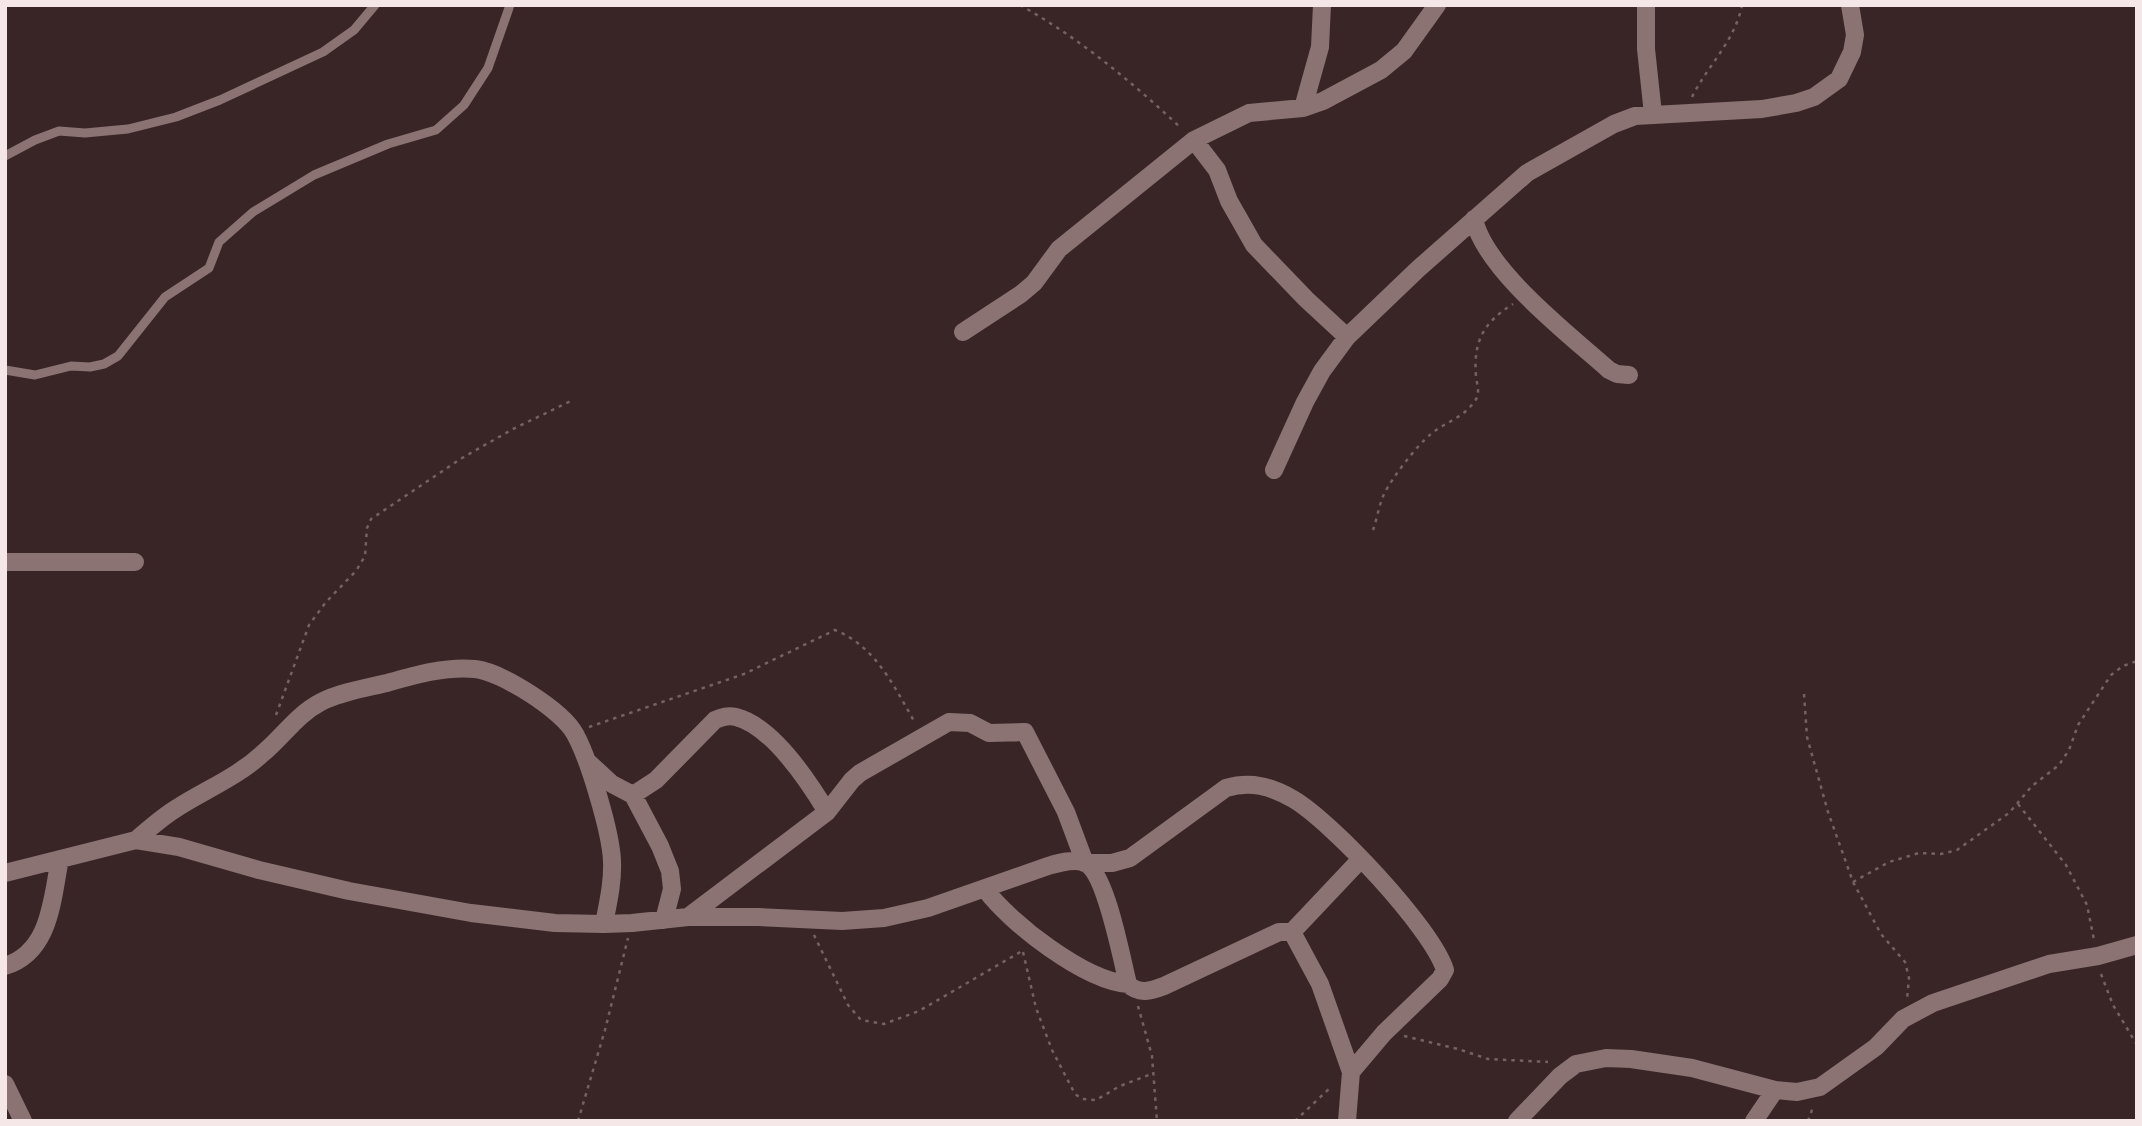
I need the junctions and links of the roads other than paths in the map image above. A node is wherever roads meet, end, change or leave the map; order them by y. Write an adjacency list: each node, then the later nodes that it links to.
1 (374, 5): 10 (lane)
2 (510, 5): 14 (lane)
3 (1322, 5): 7 (street)
4 (1437, 5): 7 (street)
5 (1646, 5): 8 (street)
6 (1850, 5): 8 (street)
7 (1303, 108): 9 (street)
8 (1653, 114): 11 (street)
9 (1194, 140): 12 (street); 13 (street)
10 (5, 156)
11 (1474, 219): 13 (street); 15 (street)
12 (963, 332)
13 (1347, 337): 16 (street)
14 (5, 370)
15 (1629, 375)
16 (1273, 470)
17 (5, 562): 18 (street)
18 (135, 562)
19 (586, 760): 20 (street); 22 (street); 30 (street)
20 (633, 795): 21 (street); 29 (street)
21 (827, 811): 25 (street); 28 (street)
22 (136, 840): 23 (street); 30 (street)
23 (60, 859): 26 (street); 33 (street)
24 (1360, 860): 25 (street); 31 (street); 35 (street)
25 (1085, 863): 27 (street); 34 (street)
26 (5, 873)
27 (985, 889): 28 (street); 34 (street)
28 (688, 916): 29 (street)
29 (664, 920): 30 (street)
30 (604, 924)
31 (1292, 932): 34 (street); 35 (street)
32 (2137, 945): 37 (street)
33 (5, 966)
34 (1131, 987)
35 (1351, 1072): 39 (street)
36 (5, 1084): 38 (street)
37 (1775, 1090): 40 (street); 41 (street)
38 (23, 1121)
39 (1347, 1121)
40 (1517, 1121)
41 (1754, 1121)

